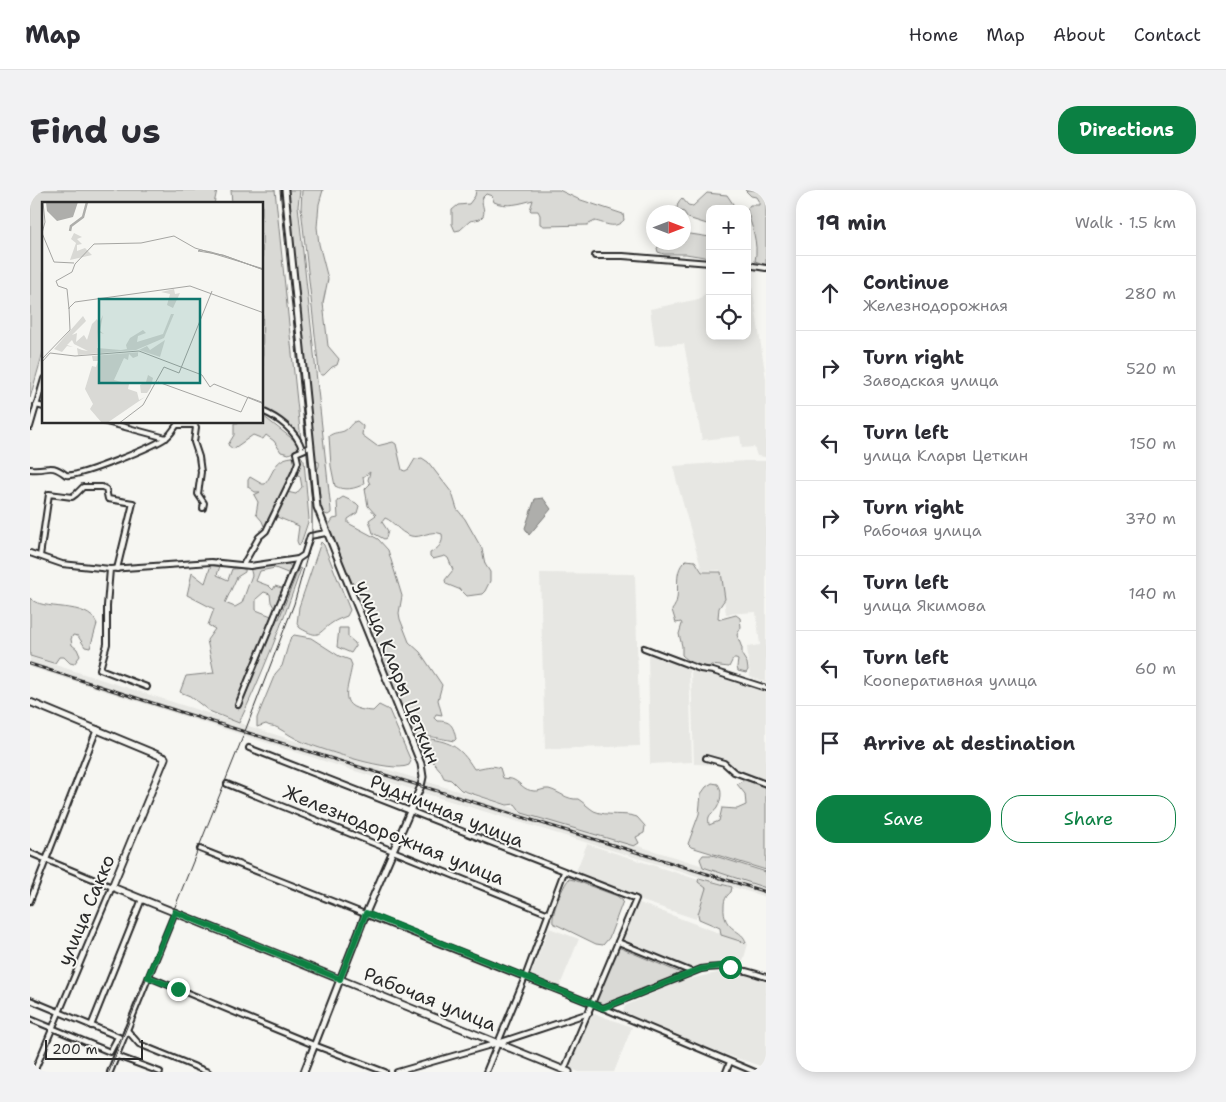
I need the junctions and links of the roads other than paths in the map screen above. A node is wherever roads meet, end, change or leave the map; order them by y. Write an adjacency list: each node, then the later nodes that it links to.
1 (285, 190): 14 (street, улица Клары Цеткин)
2 (595, 256): 3 (street)
3 (706, 263)
4 (751, 266): 5 (street)
5 (766, 268)
6 (42, 386): 7 (street)
7 (36, 405): 8 (street); 12 (street)
8 (42, 406)
9 (264, 412): 15 (street)
10 (114, 424): 13 (street)
11 (178, 424): 13 (street); 17 (street)
12 (30, 427)
13 (166, 438): 16 (street)
14 (310, 447): 15 (street); 18 (street, улица Клары Цеткин)
15 (302, 450): 22 (street)
16 (30, 469)
17 (203, 508)
18 (326, 533): 21 (street); 35 (street, улица Клары Цеткин)
19 (30, 553): 20 (street)
20 (40, 556): 23 (street); 24 (street)
21 (298, 559): 22 (street); 29 (street)
22 (243, 565): 24 (street)
23 (110, 569): 24 (street); 26 (street)
24 (117, 569)
25 (644, 648): 27 (street)
26 (147, 687)
27 (766, 688)
28 (30, 704): 30 (main road)
29 (238, 705)
30 (97, 728): 39 (street); 41 (main road, улица Сакко)
31 (249, 748): 35 (street, Рудничная улица)
32 (706, 758): 34 (street)
33 (227, 784): 37 (street, Железнодорожная улица)
34 (766, 784)
35 (410, 810): 37 (street, улица Клары Цеткин); 40 (street, Рудничная улица)
36 (200, 849): 45 (street)
37 (393, 850): 45 (street, улица Клары Цеткин); 46 (street, Железнодорожная улица)
38 (30, 853): 39 (street, Рабочая улица)
39 (47, 860): 41 (street, Рабочая улица); 43 (street)
40 (564, 872): 46 (street); 47 (street, Рудничная улица)
41 (112, 887): 42 (main road, Рабочая улица); 56 (street, улица Сакко)
42 (142, 899): 44 (main road, Рабочая улица); 59 (street)
43 (30, 901)
44 (175, 912): 49 (street); 52 (main road, Рабочая улица)
45 (366, 913): 50 (street); 52 (street, улица Клары Цеткин)
46 (549, 914): 50 (street)
47 (618, 942): 48 (street); 54 (street)
48 (692, 972): 51 (street); 55 (street)
49 (148, 977): 61 (street); 65 (street)
50 (525, 977): 54 (street); 64 (street)
51 (766, 977)
52 (340, 979): 64 (main road, Рабочая улица); 65 (street, улица Клары Цеткин)
53 (30, 1000): 56 (street)
54 (592, 1004): 55 (street); 57 (street)
55 (603, 1008): 67 (street)
56 (59, 1012): 59 (street); 60 (street, улица Сакко)
57 (588, 1013): 64 (street); 68 (street)
58 (30, 1019): 60 (street)
59 (91, 1026): 62 (street)
60 (52, 1028): 62 (street); 69 (street, улица Сакко)
61 (127, 1030): 63 (street); 72 (street)
62 (118, 1037): 63 (street)
63 (124, 1039): 66 (street)
64 (498, 1043): 68 (main road, Рабочая улица); 75 (street); 76 (street)
65 (314, 1046): 73 (street, улица Клары Цеткин); 74 (street)
66 (117, 1056): 70 (street); 71 (street)
67 (730, 1062): 77 (street); 78 (street)
68 (566, 1071)
69 (34, 1072)
70 (110, 1072)
71 (160, 1072)
72 (208, 1072)
73 (304, 1072)
74 (385, 1072)
75 (397, 1072)
76 (486, 1072)
77 (726, 1072)
78 (755, 1072)

